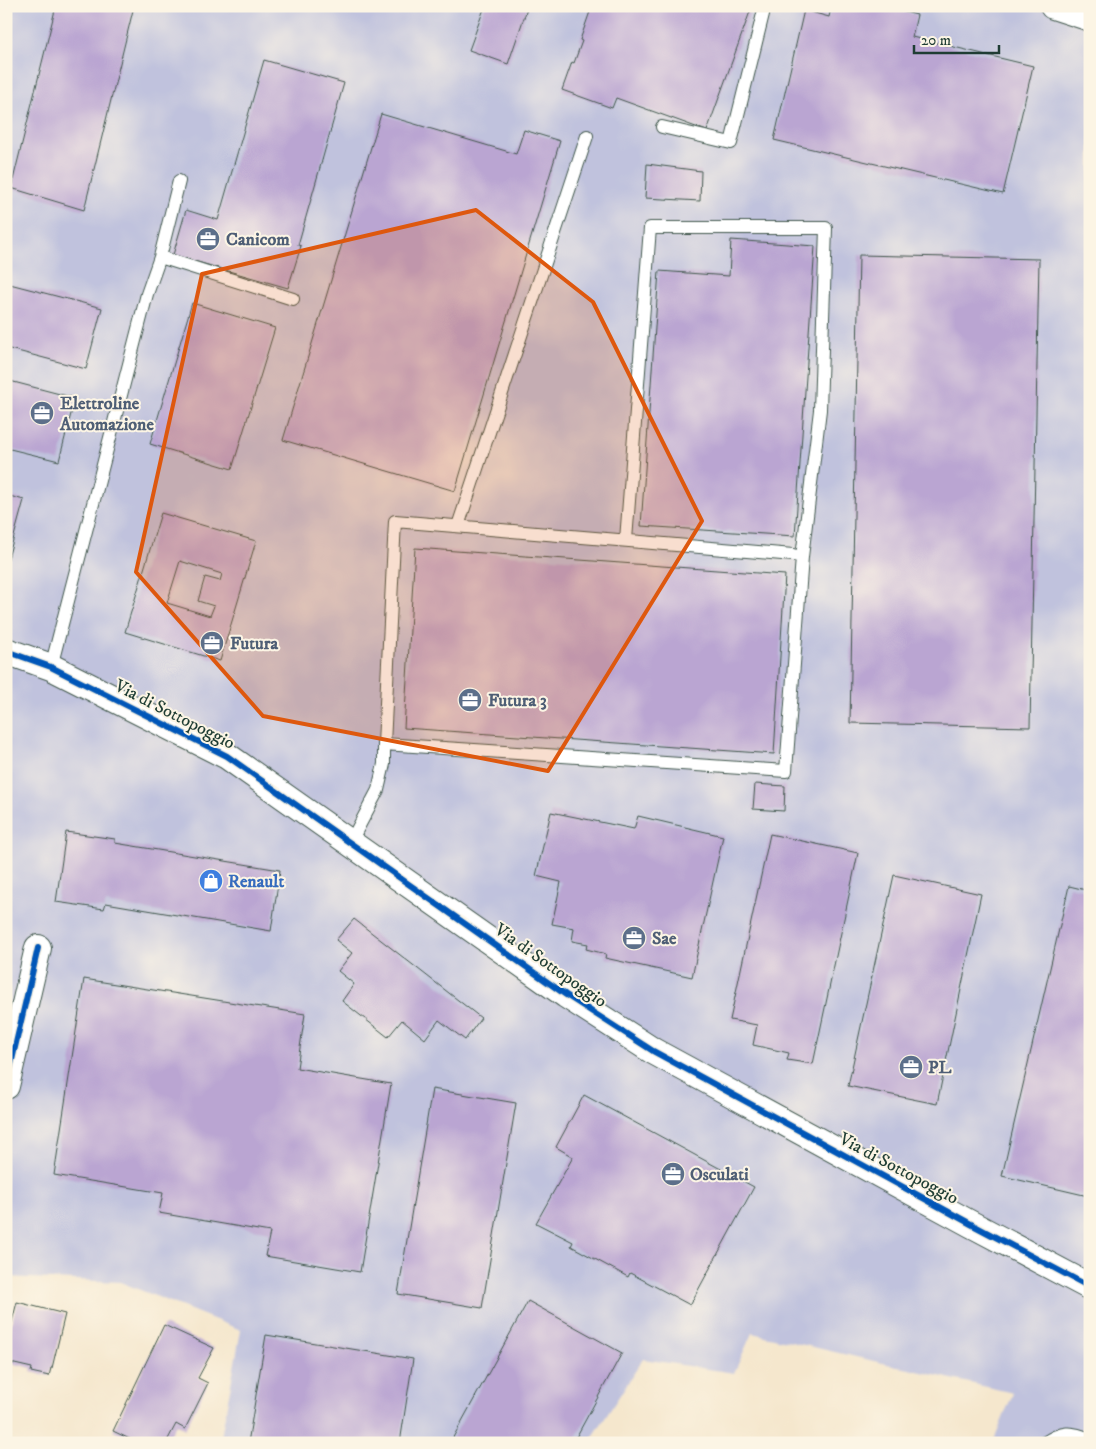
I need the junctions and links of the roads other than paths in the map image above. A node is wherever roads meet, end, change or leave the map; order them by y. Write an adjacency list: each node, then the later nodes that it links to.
1 (765, 6): 4 (lane)
2 (1053, 6): 3 (street)
3 (1090, 18)
4 (662, 127)
5 (587, 136): 9 (lane)
6 (179, 181): 7 (lane)
7 (160, 257): 8 (lane); 13 (lane)
8 (293, 299)
9 (458, 526): 10 (lane); 14 (lane)
10 (626, 540): 11 (lane); 11 (lane)
11 (802, 557): 14 (lane)
12 (6, 651): 13 (street, Via di Sottopoggio)
13 (51, 668): 15 (street, Via di Sottopoggio)
14 (384, 744): 15 (lane)
15 (350, 843): 18 (street, Via di Sottopoggio)
16 (38, 948): 17 (street)
17 (6, 1086)
18 (1090, 1287)
19 (1090, 1439): 20 (lane)
20 (1044, 1443)

